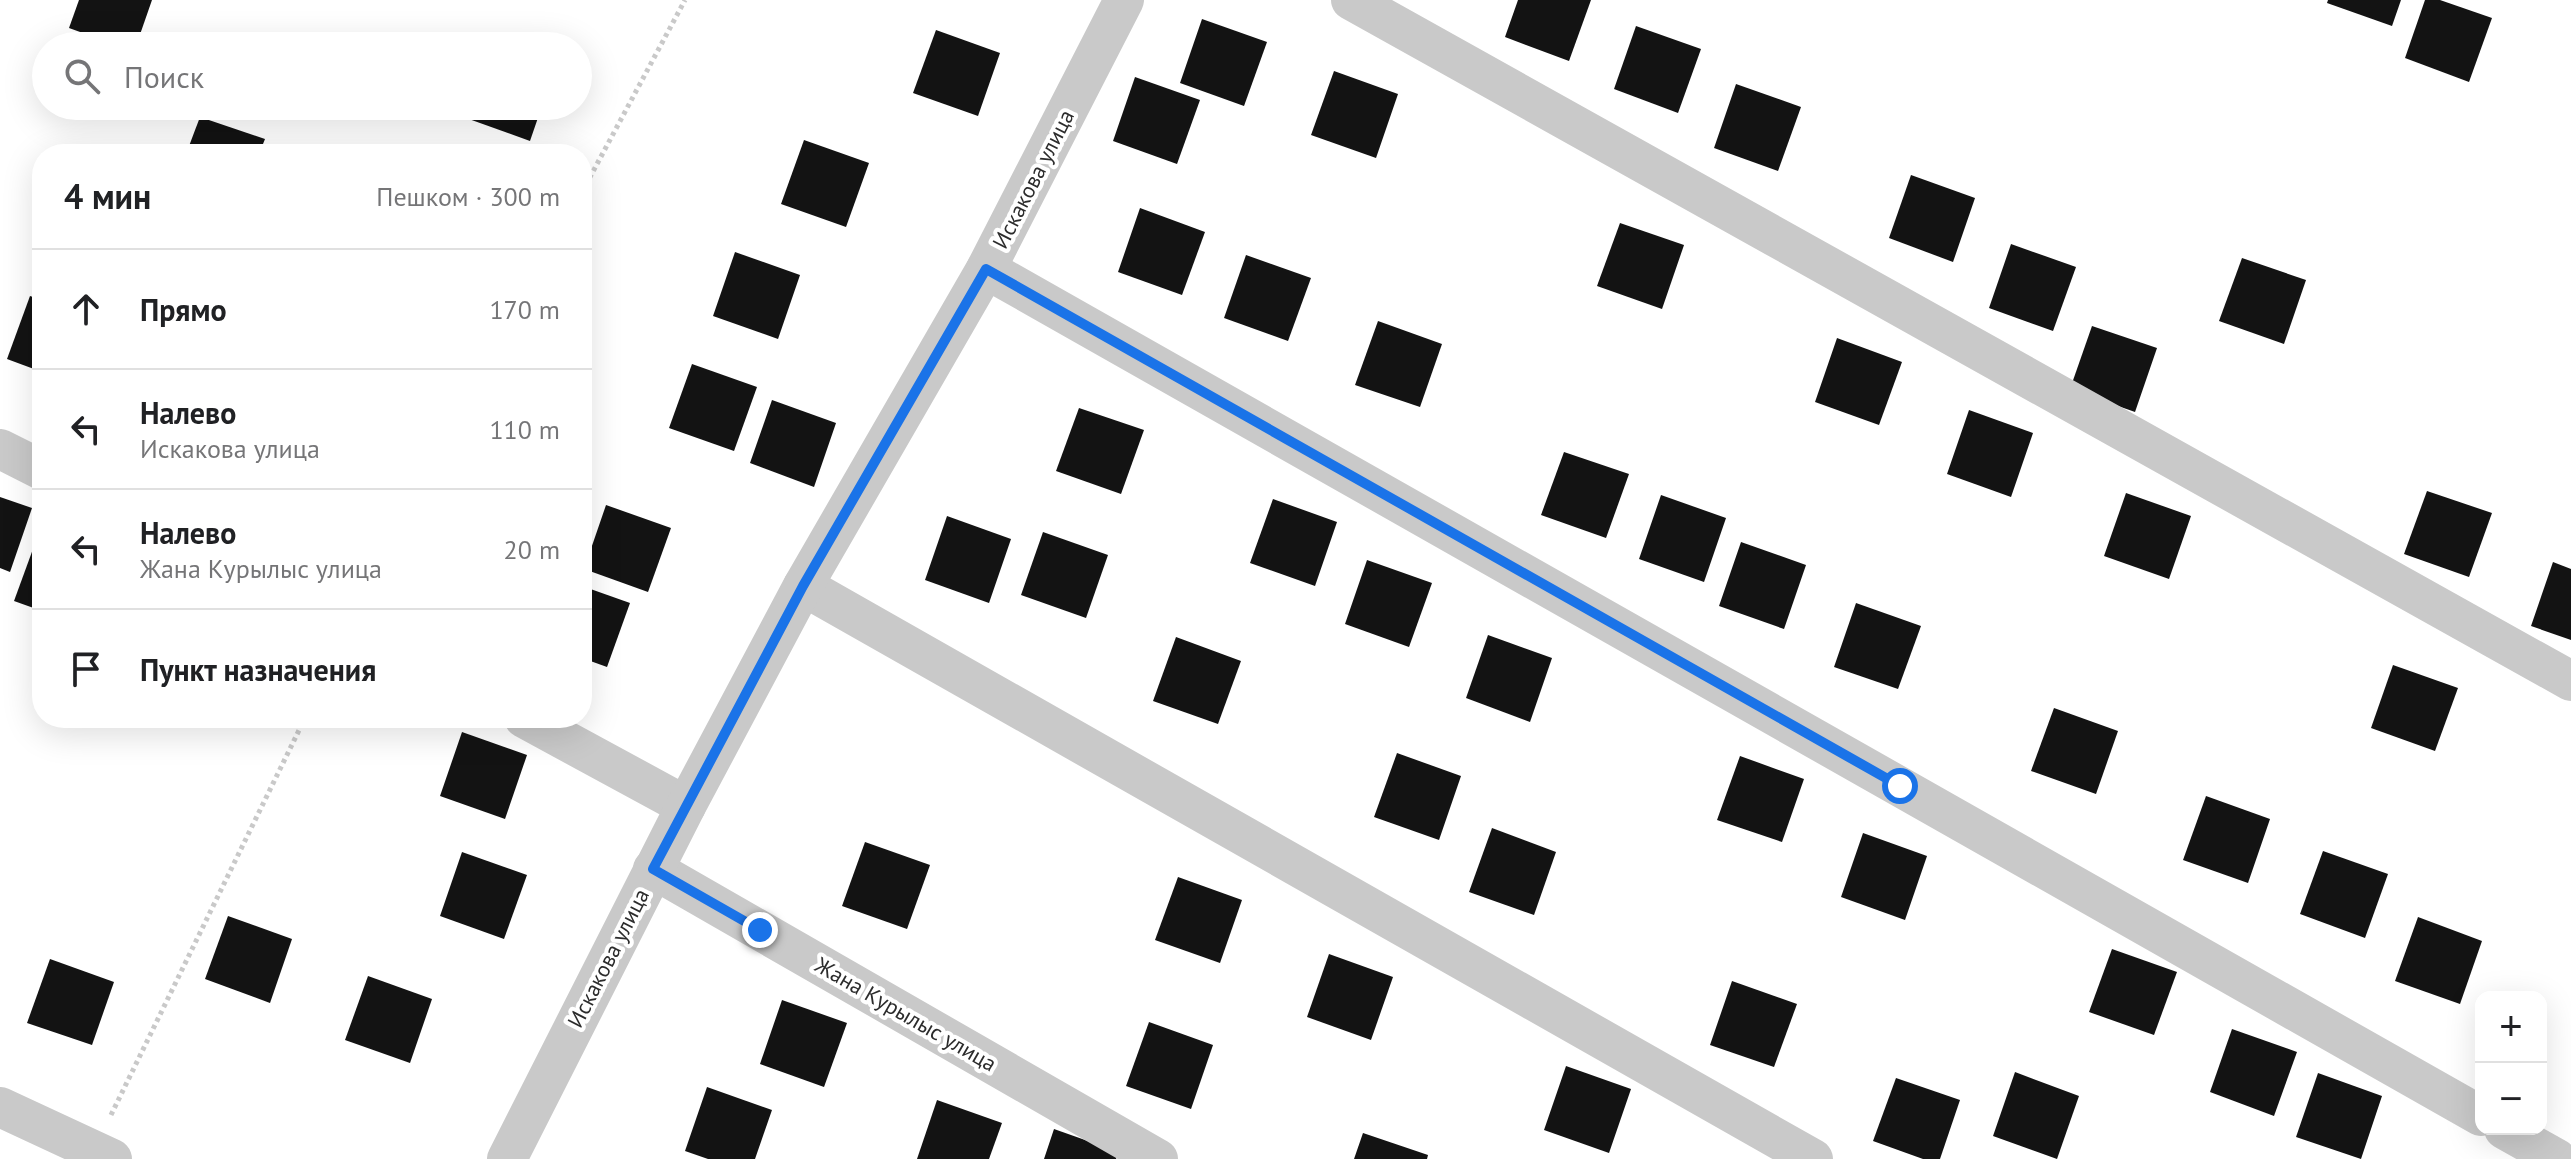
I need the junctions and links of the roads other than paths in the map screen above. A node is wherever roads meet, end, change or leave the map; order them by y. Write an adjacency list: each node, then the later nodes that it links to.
1 (1124, 0): 3 (street, Искакова улица)
2 (1351, 0): 7 (street)
3 (986, 269): 6 (street, Искакова улица); 12 (street)
4 (0, 449): 5 (street)
5 (32, 465)
6 (803, 586): 9 (street, Искакова улица); 17 (street)
7 (2571, 681)
8 (542, 728): 9 (street)
9 (686, 806): 10 (street, Искакова улица)
10 (653, 869): 15 (street, Искакова улица); 16 (street, Жана Курылыс улица)
11 (0, 1107): 14 (street)
12 (2475, 1113)
13 (2515, 1135): 18 (street)
14 (103, 1155)
15 (508, 1159)
16 (1158, 1159)
17 (1813, 1159)
18 (2557, 1159)

